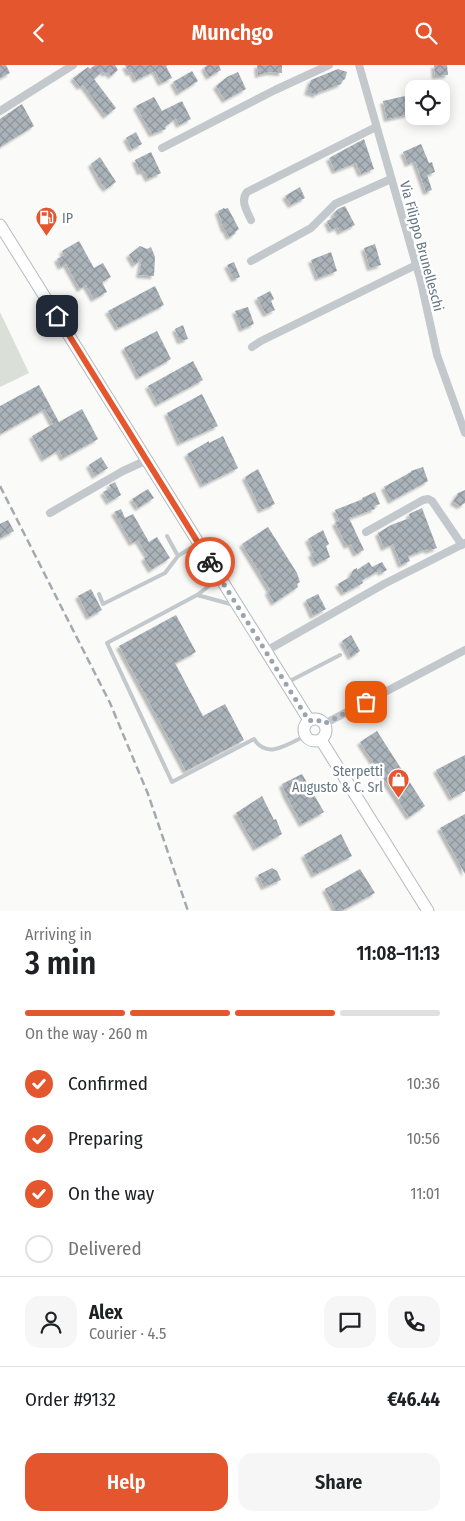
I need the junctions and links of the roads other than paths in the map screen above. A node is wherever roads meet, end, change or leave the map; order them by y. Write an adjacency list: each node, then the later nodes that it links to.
1 (72, 65): 4 (street)
2 (329, 65): 6 (street)
3 (359, 65): 5 (street, Via Filippo Brunelleschi)
4 (0, 111)
5 (376, 127): 7 (street, Via Filippo Brunelleschi); 8 (street)
6 (162, 148)
7 (391, 179): 10 (street); 11 (street, Via Filippo Brunelleschi)
8 (251, 220)
9 (0, 225): 14 (main road)
10 (250, 261)
11 (416, 265): 12 (street); 13 (street, Via Filippo Brunelleschi)
12 (252, 347)
13 (465, 433)
14 (147, 460): 15 (street); 18 (main road)
15 (50, 513)
16 (366, 533): 19 (street)
17 (167, 536): 20 (lane)
18 (198, 543): 20 (lane); 21 (main road)
19 (463, 544): 26 (street)
20 (178, 556): 22 (lane)
21 (216, 571): 23 (lane); 24 (main road)
22 (99, 594)
23 (197, 595): 24 (lane); 31 (lane)
24 (238, 607): 26 (main road)
25 (465, 650): 30 (street)
26 (266, 651): 28 (main road)
27 (340, 655): 28 (lane)
28 (286, 683): 29 (main road)
29 (309, 721): 30 (main road); 31 (main road)
30 (324, 724): 32 (main road)
31 (305, 736): 32 (main road)
32 (321, 740): 33 (main road)
33 (428, 911)

